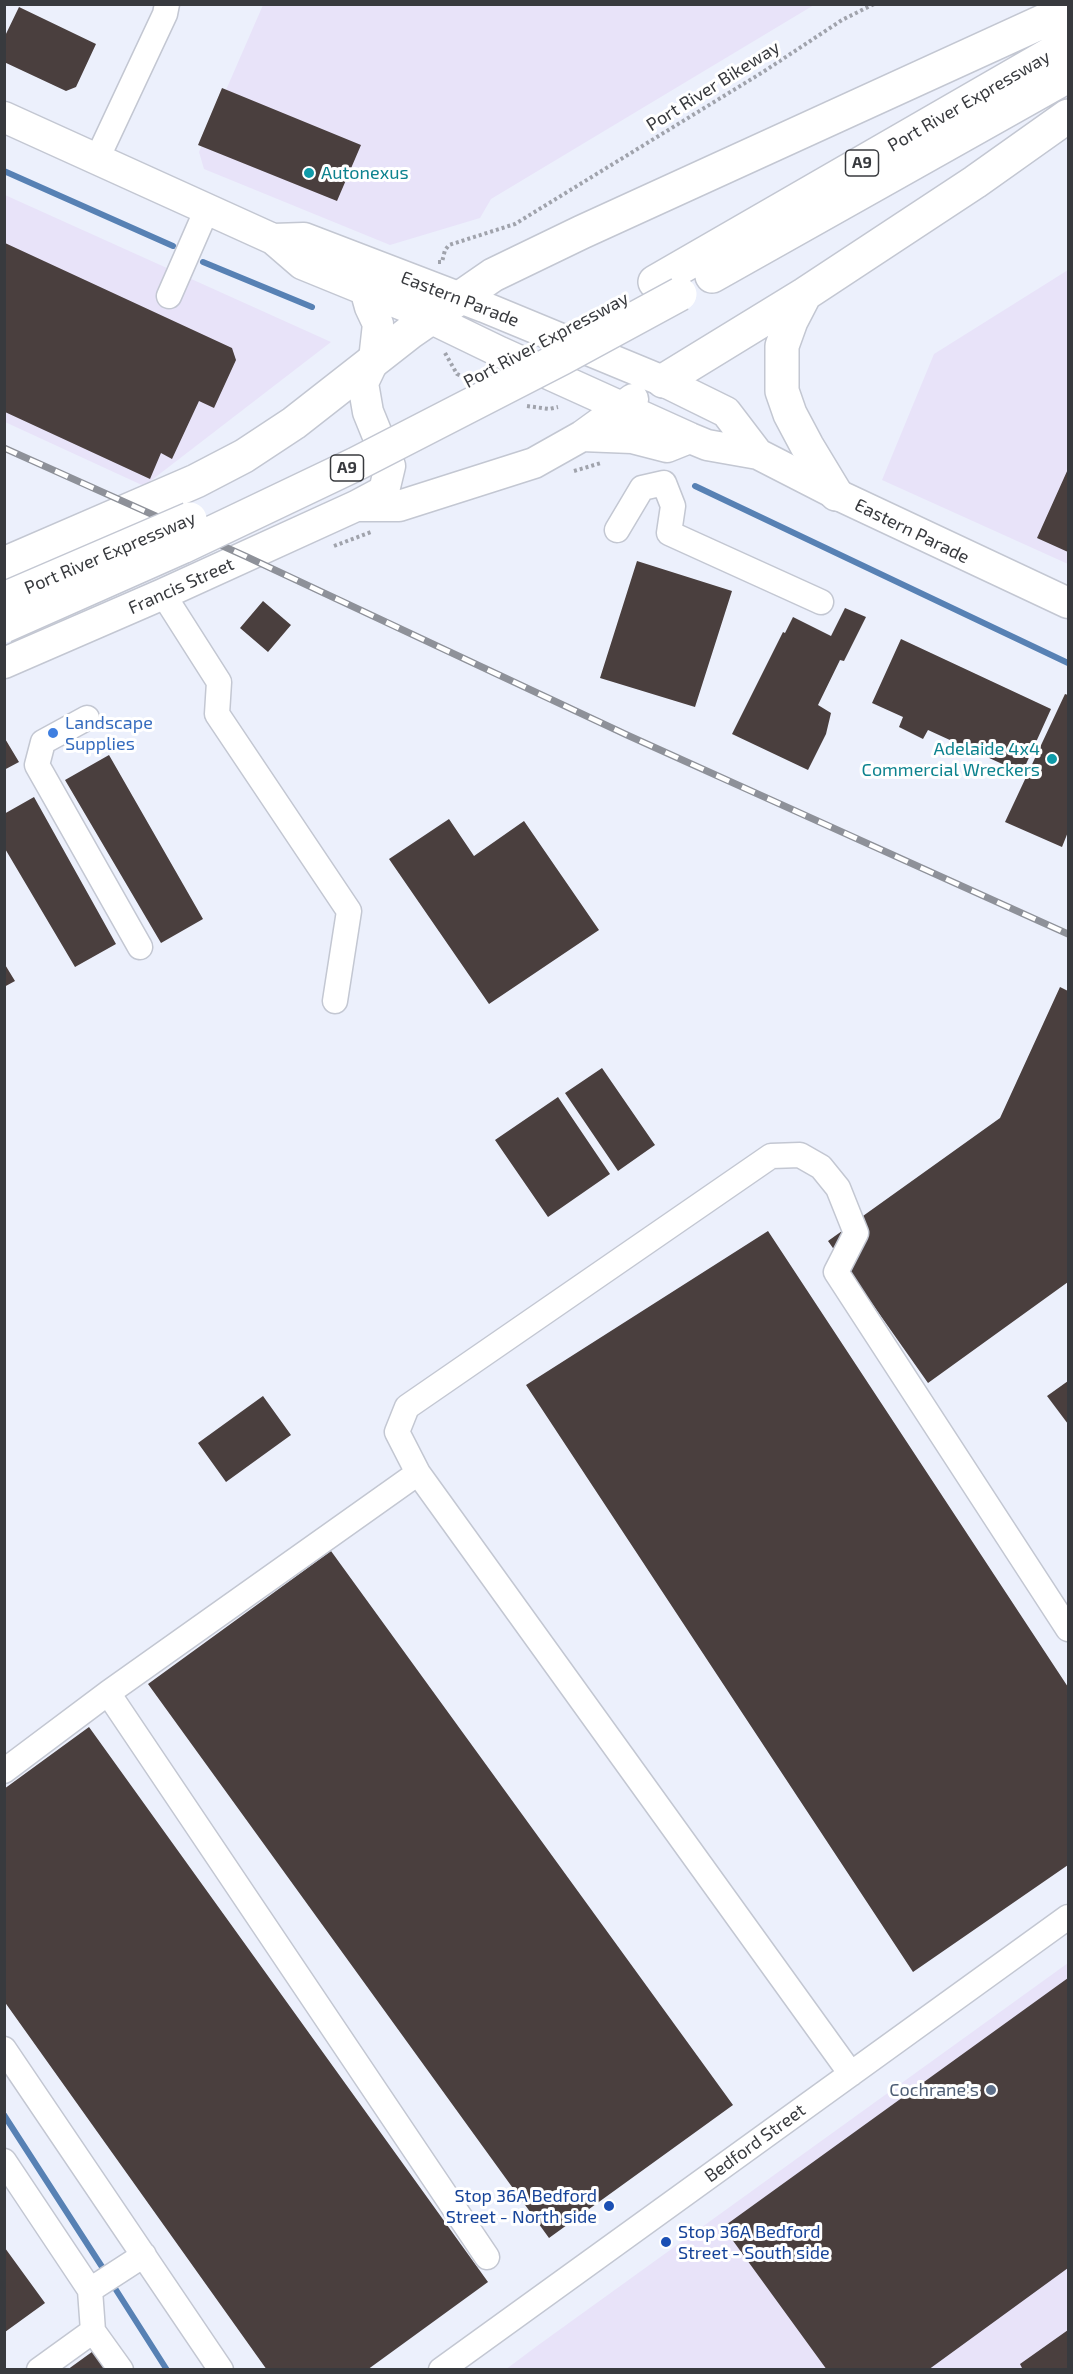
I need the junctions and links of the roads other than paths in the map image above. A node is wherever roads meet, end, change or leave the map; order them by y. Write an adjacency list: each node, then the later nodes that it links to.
1 (167, 4): 7 (street)
2 (1068, 10): 14 (highway)
3 (1068, 44): 10 (highway, Port River Expressway / A9)
4 (1068, 76): 10 (highway, Port River Expressway / A9)
5 (1068, 116): 12 (highway)
6 (4, 117): 7 (main road, Eastern Parade)
7 (97, 159): 8 (main road, Eastern Parade)
8 (207, 209): 9 (main road, Eastern Parade); 13 (street)
9 (273, 239): 11 (main road, Eastern Parade); 14 (main road, Eastern Parade)
10 (668, 288): 28 (highway, Port River Expressway / A9, bridge); 31 (highway, Port River Expressway / A9, bridge)
11 (365, 289): 15 (main road, Eastern Parade); 17 (main road, Francis Street)
12 (805, 294): 18 (highway); 23 (highway)
13 (169, 296)
14 (471, 302): 15 (highway); 16 (main road); 18 (main road, Eastern Parade)
15 (430, 318): 16 (main road, Eastern Parade); 17 (highway)
16 (500, 352): 19 (main road, Eastern Parade)
17 (374, 360): 24 (main road, Francis Street); 26 (highway)
18 (663, 381): 19 (main road); 22 (main road, Eastern Parade)
19 (621, 407): 20 (main road); 21 (main road, Eastern Parade)
20 (582, 436): 21 (main road); 24 (main road)
21 (690, 438): 22 (main road, Eastern Parade)
22 (758, 454): 23 (main road, Eastern Parade)
23 (836, 494): 30 (main road, Eastern Parade)
24 (356, 506): 27 (main road, Francis Street)
25 (617, 531): 29 (street)
26 (4, 564)
27 (163, 594): 32 (main road, Francis Street); 35 (street)
28 (4, 599)
29 (821, 602)
30 (1068, 603)
31 (4, 626)
32 (4, 663)
33 (87, 718): 34 (street)
34 (140, 946)
35 (336, 1001)
36 (418, 1473): 37 (street); 38 (street); 42 (street)
37 (1068, 1629)
38 (108, 1692): 39 (street); 44 (street)
39 (4, 1770)
40 (1068, 1917): 42 (street, Bedford Street)
41 (4, 2049): 45 (street)
42 (851, 2074): 51 (street, Bedford Street)
43 (4, 2161): 46 (street)
44 (487, 2257)
45 (137, 2260): 46 (street); 50 (street)
46 (90, 2290): 47 (street)
47 (93, 2331): 48 (street); 49 (street)
48 (39, 2370)
49 (121, 2370)
50 (221, 2370)
51 (441, 2370)

